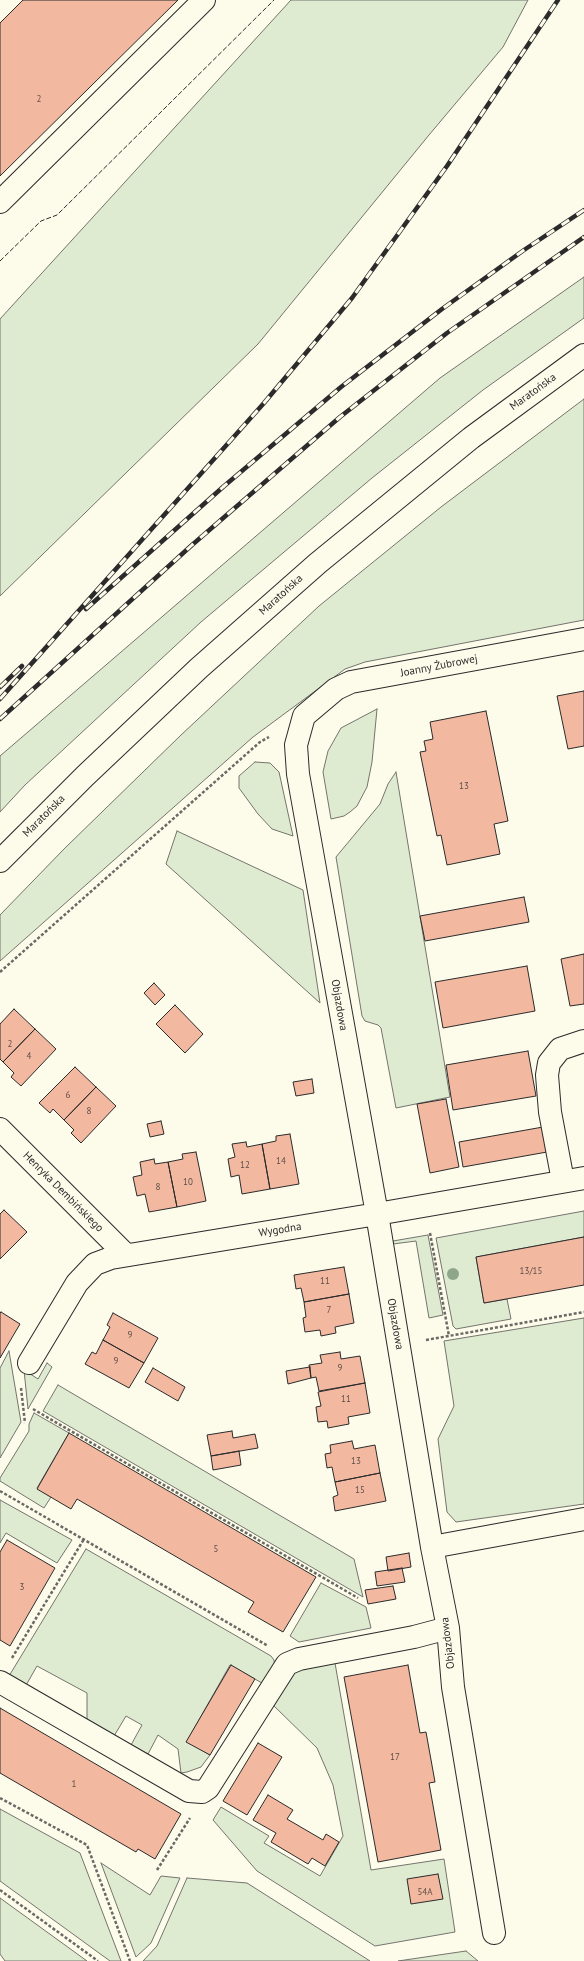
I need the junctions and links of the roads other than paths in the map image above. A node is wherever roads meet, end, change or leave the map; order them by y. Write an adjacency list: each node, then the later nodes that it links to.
1 (204, 0): 2 (street)
2 (0, 202)
3 (584, 355): 6 (street, Maratońska)
4 (584, 639): 5 (street, Joanny Żubrowej)
5 (304, 716): 11 (street, Objazdowa)
6 (0, 861)
7 (584, 1041): 10 (street)
8 (0, 1129): 12 (street, Henryka Dembińskiego)
9 (584, 1178): 10 (street, Wygodna)
10 (563, 1181): 11 (street, Wygodna)
11 (377, 1214): 12 (street, Wygodna); 15 (street, Objazdowa)
12 (126, 1255): 13 (street, Wygodna)
13 (29, 1363)
14 (584, 1519): 15 (street)
15 (432, 1547): 16 (street, Objazdowa)
16 (448, 1628): 17 (street); 18 (street, Objazdowa)
17 (4, 1673)
18 (494, 1933)

